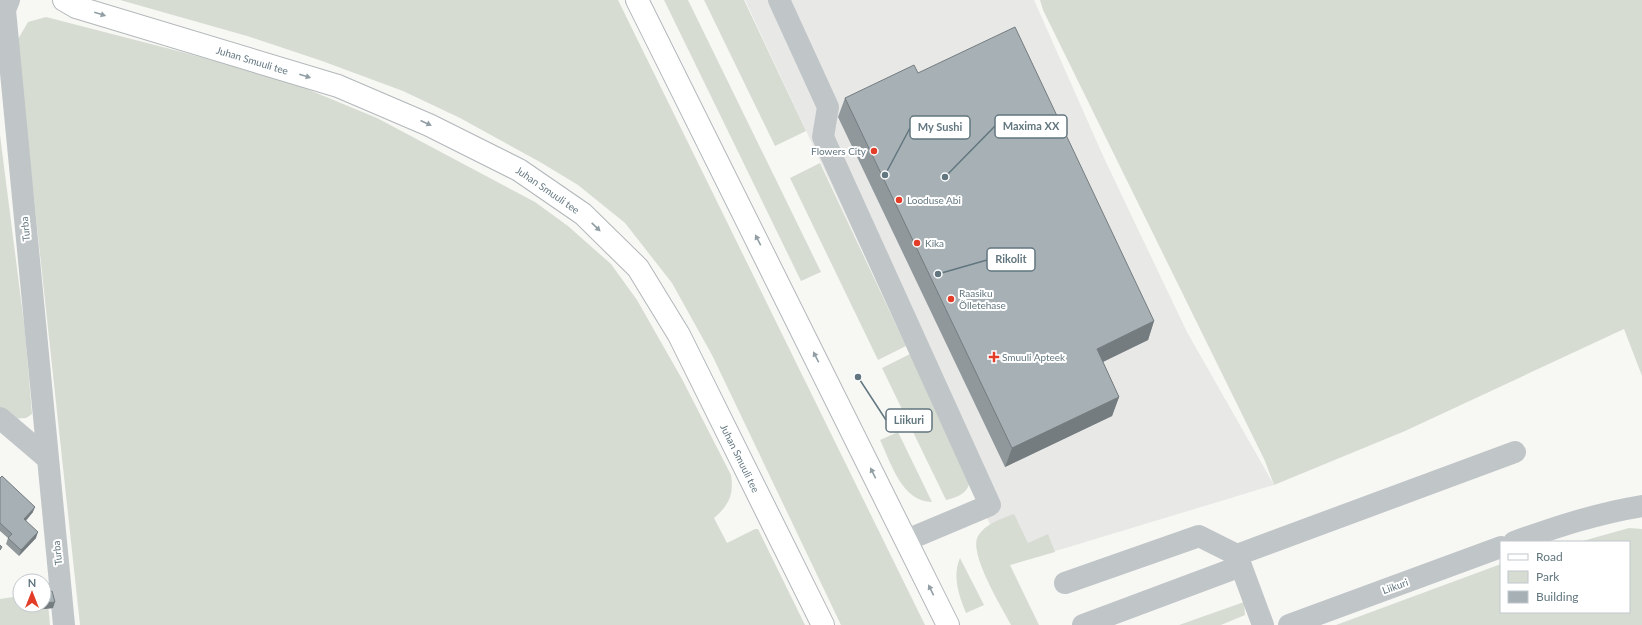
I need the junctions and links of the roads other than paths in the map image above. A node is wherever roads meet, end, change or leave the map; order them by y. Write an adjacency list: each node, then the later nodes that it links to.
1 (9, 0): 7 (street, Turba)
2 (64, 0): 15 (main road, Juhan Smuuli tee, one-way to 15)
3 (637, 0): 9 (main road, one-way to 3)
4 (779, 0): 9 (street)
5 (0, 418): 7 (street)
6 (1515, 452): 12 (street)
7 (47, 458): 14 (street, Turba)
8 (1642, 506): 10 (street)
9 (907, 540): 16 (main road, one-way to 9)
10 (1517, 541)
11 (1500, 546): 19 (street, Liikuri)
12 (1239, 561): 13 (street); 17 (street); 18 (street)
13 (1065, 583)
14 (64, 625)
15 (823, 625)
16 (948, 625)
17 (1083, 625)
18 (1263, 625)
19 (1289, 625)

